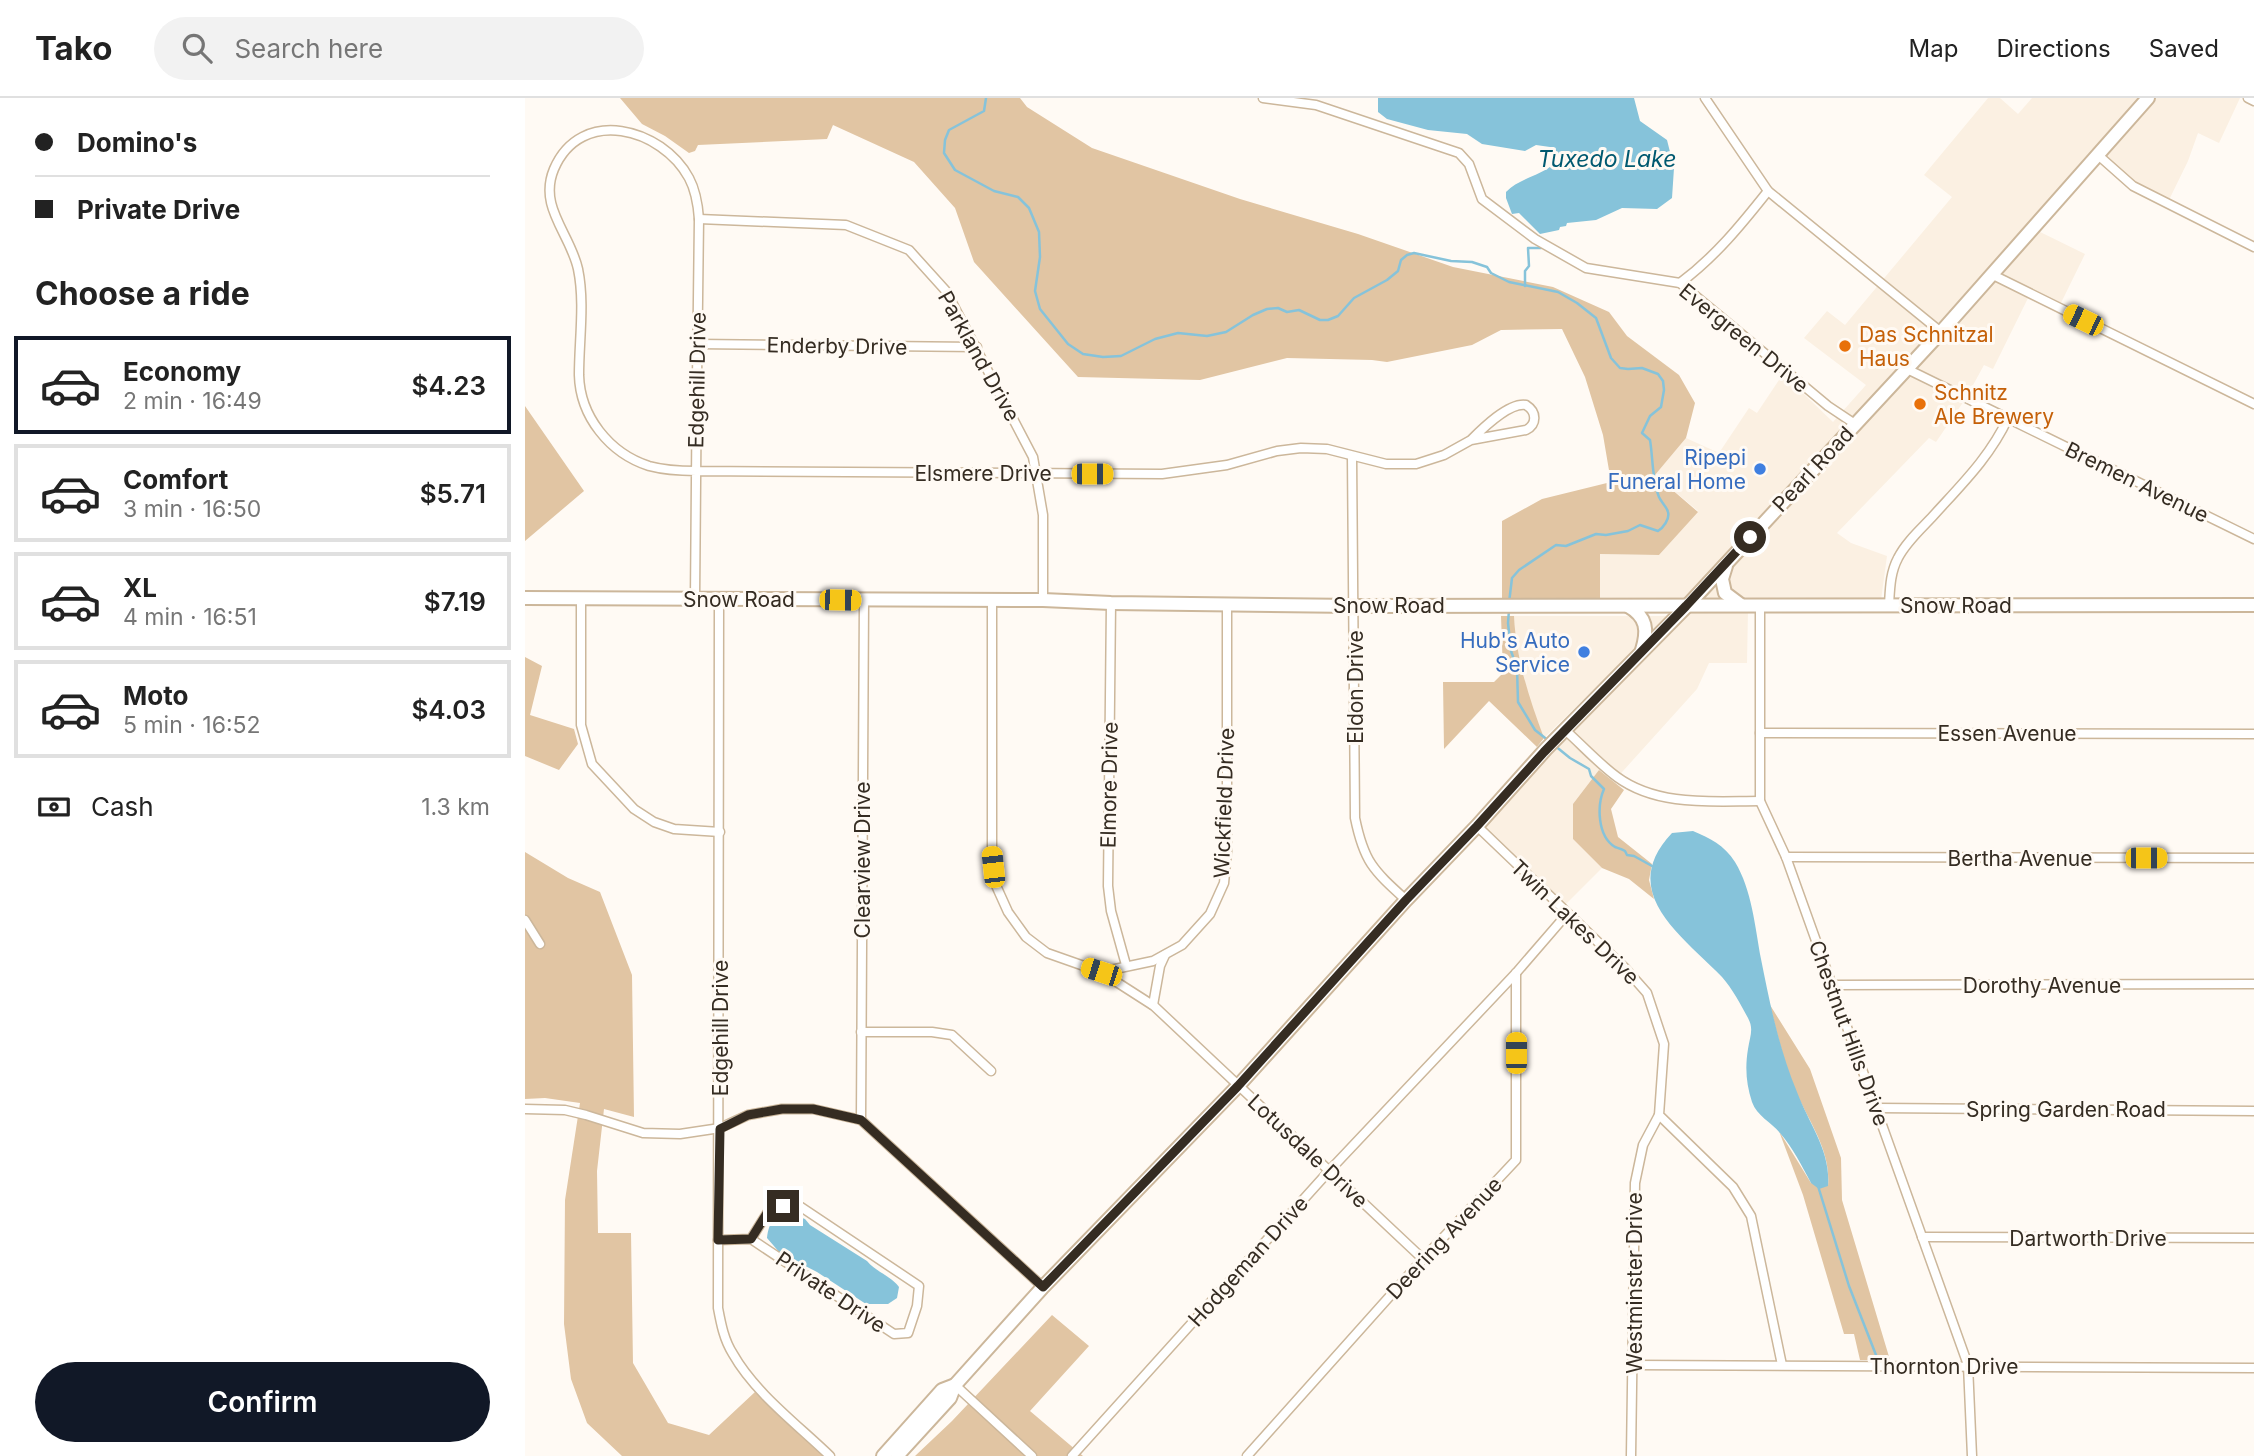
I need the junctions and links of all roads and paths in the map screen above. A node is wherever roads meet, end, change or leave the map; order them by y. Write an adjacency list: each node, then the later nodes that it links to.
1 (1263, 98): 6 (street, Evergreen Drive)
2 (1705, 98): 9 (street)
3 (2148, 98): 7 (main road, Pearl Road)
4 (2248, 98): 5 (street)
5 (2254, 101)
6 (1316, 102): 13 (street, Evergreen Drive)
7 (2098, 155): 11 (street); 12 (main road, Pearl Road)
8 (681, 166): 10 (street, Edgehill Drive); 23 (street, Elsmere Drive)
9 (1768, 191): 13 (street); 14 (street)
10 (699, 219): 15 (street, Edgehill Drive); 16 (street, Parkland Drive)
11 (2254, 247)
12 (1991, 274): 14 (main road, Pearl Road); 18 (street)
13 (1680, 283): 20 (street, Evergreen Drive)
14 (1941, 332): 17 (main road, Pearl Road)
15 (697, 344): 16 (street, Enderby Drive); 23 (street, Edgehill Drive)
16 (977, 347): 24 (street, Parkland Drive)
17 (1906, 369): 19 (street, Bremen Avenue); 20 (main road, Pearl Road)
18 (2254, 404)
19 (2008, 418): 25 (street, Bremen Avenue); 38 (street)
20 (1855, 424): 26 (main road, Pearl Road)
21 (1471, 440): 21 (street, Elsmere Drive); 22 (street, Elsmere Drive)
22 (1352, 456): 24 (street, Elsmere Drive); 39 (street, Eldon Drive)
23 (696, 471): 24 (street, Elsmere Drive); 29 (street, Edgehill Drive)
24 (1037, 474): 33 (street, Parkland Drive)
25 (2254, 539)
26 (1727, 562): 36 (main road); 41 (main road, Pearl Road)
27 (525, 598): 28 (main road, Snow Road)
28 (581, 599): 29 (main road, Snow Road); 49 (street)
29 (695, 599): 30 (main road, Snow Road)
30 (719, 599): 31 (main road, Snow Road); 49 (street, Edgehill Drive)
31 (864, 600): 32 (main road, Snow Road); 63 (street, Clearview Drive)
32 (992, 600): 33 (main road, Snow Road); 58 (street, Lotusdale Drive)
33 (1043, 600): 34 (main road, Snow Road)
34 (1111, 603): 35 (main road, Snow Road); 57 (street, Elmore Drive)
35 (1227, 603): 39 (main road, Snow Road); 56 (street, Wickfield Drive)
36 (1741, 605): 37 (main road, Snow Road); 41 (main road, Snow Road)
37 (1760, 605): 38 (main road, Snow Road); 45 (street, Chestnut Hills Drive)
38 (1889, 605): 42 (main road, Snow Road)
39 (1355, 606): 40 (main road, Snow Road); 52 (street, Eldon Drive)
40 (1628, 606): 41 (main road, Snow Road); 43 (main road)
41 (1686, 606): 43 (main road, Pearl Road)
42 (2254, 606)
43 (1641, 652): 44 (main road, Pearl Road)
44 (1564, 730): 47 (street); 48 (main road, Pearl Road)
45 (1760, 733): 46 (street, Essen Avenue); 47 (street, Chestnut Hills Drive)
46 (2254, 734)
47 (1760, 801): 50 (street, Chestnut Hills Drive)
48 (1477, 826): 52 (main road, Pearl Road); 53 (street, Twin Lakes Drive)
49 (720, 832): 71 (street, Edgehill Drive)
50 (1786, 857): 51 (street, Bertha Avenue); 61 (street, Chestnut Hills Drive)
51 (2254, 858)
52 (1406, 900): 65 (main road, Pearl Road)
53 (1567, 914): 59 (street, Hodgeman Drive); 69 (street, Twin Lakes Drive)
54 (525, 920): 55 (street)
55 (540, 944)
56 (1165, 955): 57 (street, Wickfield Drive); 62 (street)
57 (1126, 965): 58 (street, Wickfield Drive)
58 (1101, 972): 62 (street, Lotusdale Drive)
59 (1516, 973): 72 (street, Hodgeman Drive); 77 (street, Deering Avenue)
60 (2254, 984): 61 (street, Dorothy Avenue)
61 (1830, 985): 66 (street, Chestnut Hills Drive)
62 (1153, 1005): 65 (street, Lotusdale Drive)
63 (861, 1032): 64 (street); 70 (street, Clearview Drive)
64 (991, 1071)
65 (1238, 1086): 72 (street, Lotusdale Drive); 78 (main road, Pearl Road)
66 (1877, 1108): 68 (street, Spring Garden Road); 73 (street, Chestnut Hills Drive)
67 (525, 1109): 71 (street)
68 (2254, 1111)
69 (1659, 1115): 80 (street, Westminster Drive); 81 (street)
70 (861, 1120): 71 (street); 78 (street)
71 (720, 1129): 76 (street, Edgehill Drive)
72 (1329, 1171): 77 (street, Lotusdale Drive); 88 (street, Hodgeman Drive)
73 (1922, 1237): 74 (street, Dartworth Drive); 79 (street, Chestnut Hills Drive)
74 (2254, 1238)
75 (751, 1239): 75 (street, Private Drive); 76 (street)
76 (718, 1240): 84 (street, Edgehill Drive)
77 (1423, 1258): 89 (street, Deering Avenue)
78 (1043, 1287): 83 (main road, Pearl Road)
79 (1968, 1365): 81 (street, Thornton Drive); 82 (street, Thornton Drive); 91 (street, Chestnut Hills Drive)
80 (1634, 1366): 81 (street, Thornton Drive); 90 (street, Westminster Drive)
81 (1782, 1366)
82 (2254, 1368)
83 (955, 1385): 85 (main road, Pearl Road); 86 (main road, Pearl Road); 87 (street)
84 (831, 1456)
85 (883, 1456)
86 (897, 1456)
87 (1032, 1456)
88 (1072, 1456)
89 (1247, 1456)
90 (1632, 1456)
91 (1972, 1456)

